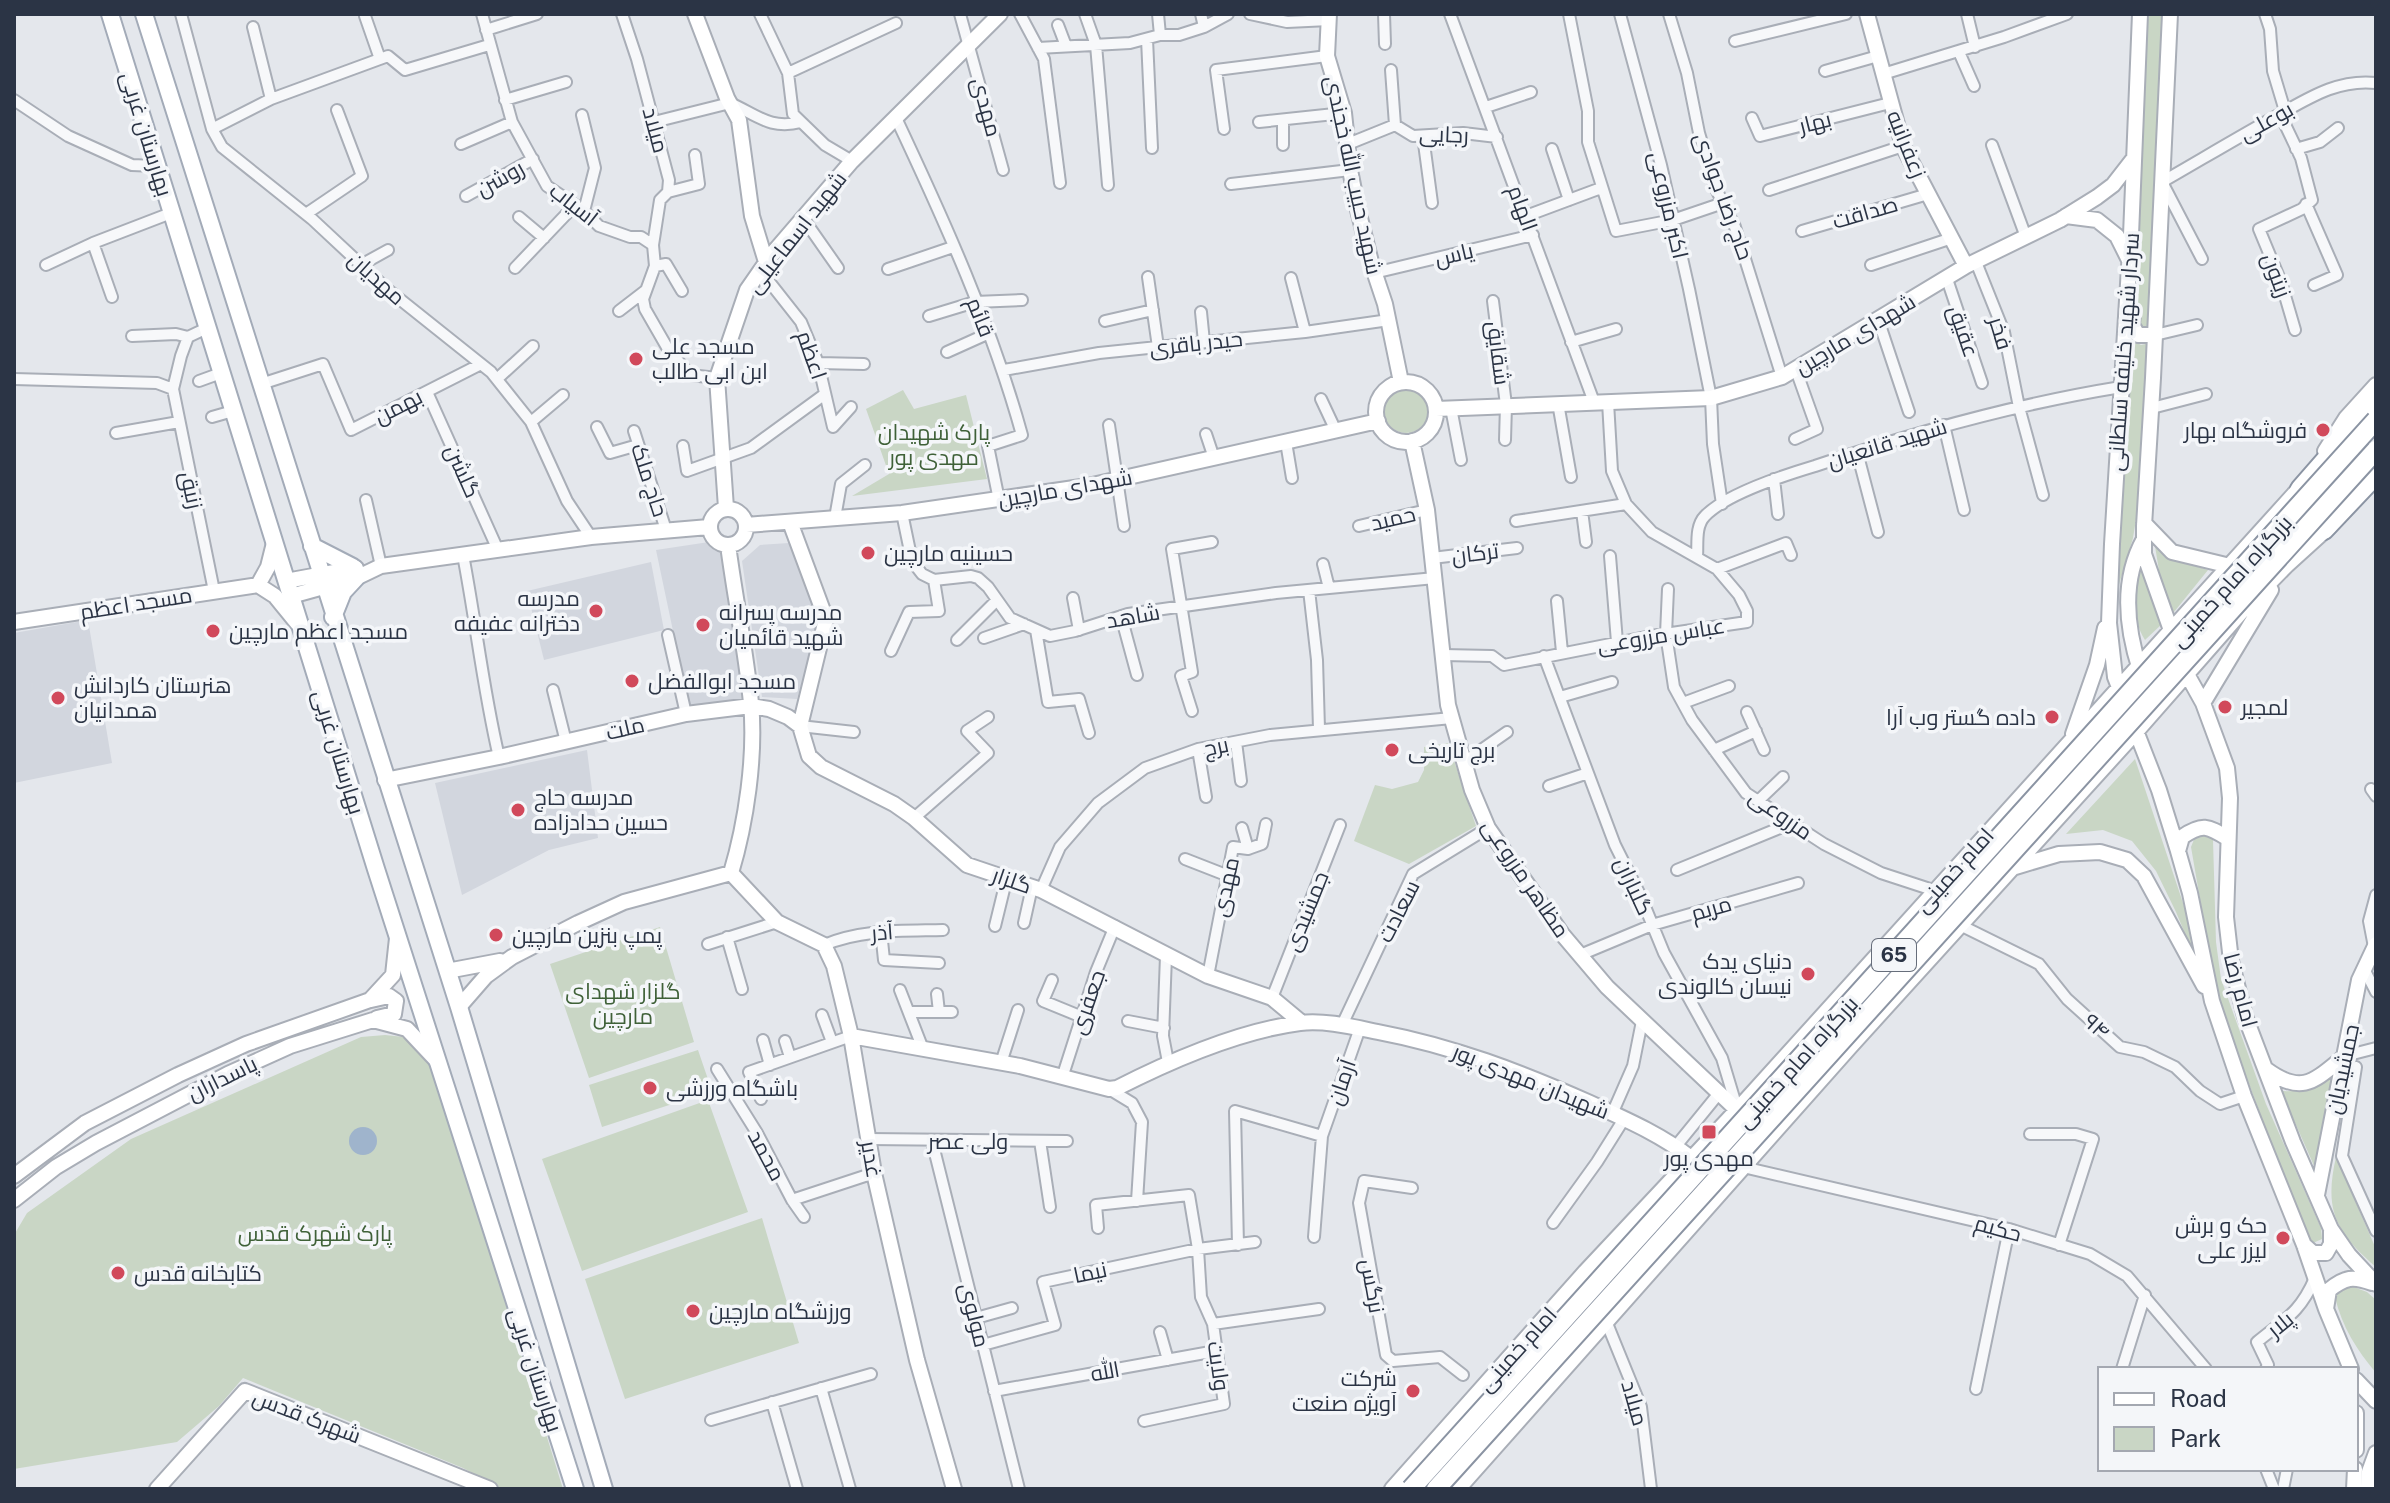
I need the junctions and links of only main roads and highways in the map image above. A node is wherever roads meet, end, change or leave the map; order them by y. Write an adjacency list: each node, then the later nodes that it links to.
1 (110, 14): 12 (main road, بهارستان غربی)
2 (144, 14): 9 (main road, بهارستان غربی)
3 (2376, 402): 7 (highway)
4 (2376, 420): 15 (highway, بزرگراه امام خمینی / 65, bridge)
5 (2376, 450): 16 (highway, بزرگراه امام خمینی / 65, bridge)
6 (2376, 475): 8 (highway)
7 (2300, 489)
8 (2324, 530)
9 (312, 546): 10 (main road, بهارستان غربی); 10 (main road)
10 (333, 617): 11 (main road, بهارستان غربی)
11 (552, 1322): 12 (main road); 14 (main road, بهارستان غربی)
12 (523, 1330): 13 (main road, بهارستان غربی)
13 (575, 1489)
14 (604, 1489)
15 (1411, 1489)
16 (1436, 1489)

